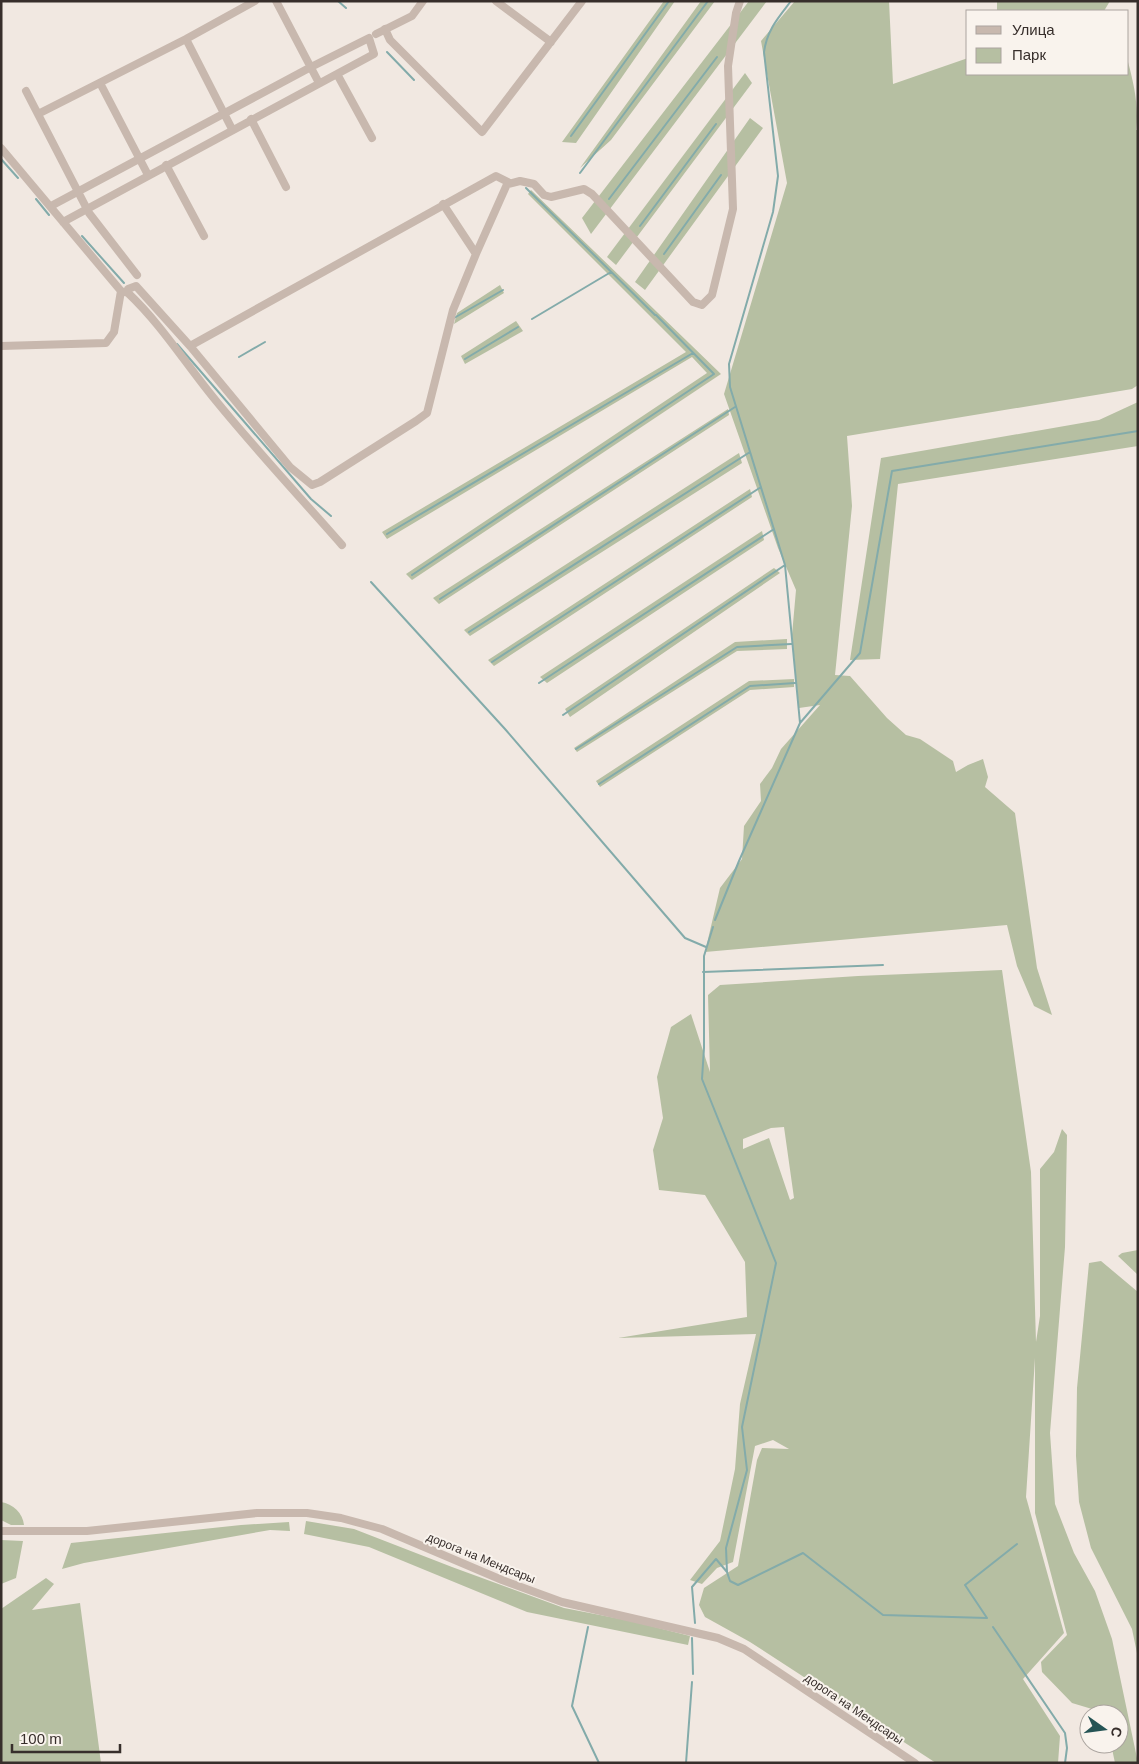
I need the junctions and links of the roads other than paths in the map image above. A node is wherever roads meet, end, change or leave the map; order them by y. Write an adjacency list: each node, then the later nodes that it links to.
1 (256, 1): 9 (street)
2 (276, 1): 11 (street)
3 (423, 1): 7 (street)
4 (496, 1): 10 (street)
5 (582, 1): 10 (street)
6 (740, 1): 25 (street)
7 (385, 29): 8 (street); 10 (street)
8 (376, 34)
9 (186, 40): 13 (street); 17 (street)
10 (551, 42)
11 (311, 67): 12 (street); 14 (street); 17 (street)
12 (337, 74): 14 (street); 20 (street)
13 (100, 83): 16 (street); 22 (street)
14 (319, 83): 18 (street)
15 (26, 91): 16 (street)
16 (38, 114): 27 (street)
17 (224, 114): 19 (street); 22 (street)
18 (251, 119): 19 (street); 26 (street)
19 (232, 130): 23 (street)
20 (372, 138)
21 (1, 148): 29 (street)
22 (139, 159): 24 (street); 27 (street)
23 (166, 165): 24 (street); 32 (street)
24 (148, 175): 30 (street)
25 (508, 184): 28 (street); 33 (street)
26 (286, 187)
27 (79, 192): 29 (street); 30 (street)
28 (443, 204): 33 (street); 37 (street)
29 (51, 206): 31 (street)
30 (87, 208): 31 (street); 34 (street)
31 (63, 222): 35 (street)
32 (204, 236)
33 (476, 254): 37 (street)
34 (137, 275)
35 (125, 292): 36 (street); 37 (street); 38 (street)
36 (1, 346)
37 (190, 346)
38 (342, 544)
39 (1, 1531): 40 (street, дорога на Мендсары)
40 (915, 1763)

